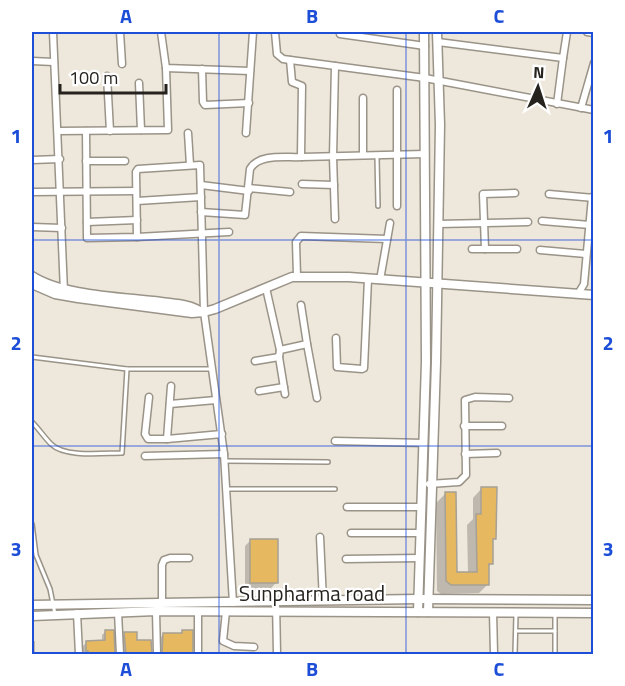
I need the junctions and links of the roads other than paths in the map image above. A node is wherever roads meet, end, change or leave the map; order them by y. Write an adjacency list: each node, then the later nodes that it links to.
1 (53, 32): 17 (street)
2 (120, 32): 19 (street)
3 (161, 32): 21 (street)
4 (253, 32): 23 (street)
5 (274, 32): 15 (street)
6 (424, 32): 13 (street)
7 (437, 32): 12 (street)
8 (567, 32): 14 (street)
9 (587, 32): 10 (street)
10 (594, 33)
11 (340, 34): 13 (street)
12 (438, 42): 14 (street); 26 (street)
13 (425, 46): 25 (street)
14 (563, 58): 31 (street)
15 (290, 60): 20 (street); 44 (street)
16 (32, 61): 17 (street)
17 (54, 62): 35 (street)
18 (594, 63): 32 (street)
19 (122, 64)
20 (335, 66): 25 (street); 45 (street)
21 (166, 68): 22 (street); 34 (street)
22 (202, 69): 23 (street); 30 (street)
23 (250, 71): 30 (street)
24 (107, 76): 37 (street)
25 (424, 78): 26 (street); 41 (street)
26 (438, 81): 31 (street); 74 (street)
27 (139, 83): 34 (street)
28 (397, 90): 40 (street)
29 (363, 98): 42 (street)
30 (249, 103): 39 (street)
31 (557, 104): 32 (street)
32 (581, 108): 33 (street)
33 (594, 110)
34 (141, 130): 37 (street)
35 (59, 131): 36 (street); 46 (street)
36 (86, 131): 37 (street); 48 (street)
37 (110, 131)
38 (188, 133): 50 (street)
39 (246, 133)
40 (398, 154): 41 (street); 43 (street); 66 (street)
41 (425, 154): 92 (street)
42 (363, 155): 43 (street); 45 (street)
43 (376, 155): 65 (lane)
44 (302, 157): 45 (street); 54 (street)
45 (333, 157): 52 (street)
46 (60, 159): 47 (street); 57 (street)
47 (32, 160)
48 (87, 161): 49 (street); 58 (street)
49 (125, 161)
50 (190, 165): 53 (street); 55 (street)
51 (302, 184): 52 (street)
52 (334, 184): 68 (street)
53 (201, 185): 54 (street); 62 (street)
54 (249, 190): 59 (street); 67 (street)
55 (136, 191): 58 (street); 64 (street)
56 (32, 192): 57 (street)
57 (61, 192): 58 (street); 78 (street)
58 (87, 192): 71 (street)
59 (291, 192)
60 (515, 193): 75 (street)
61 (549, 194): 63 (street)
62 (201, 197): 64 (street); 67 (street)
63 (593, 197): 76 (street)
64 (137, 201): 69 (street)
65 (378, 206)
66 (397, 206)
67 (201, 212): 80 (street)
68 (335, 219)
69 (137, 220): 71 (street); 81 (street)
70 (542, 221): 76 (street)
71 (87, 222): 81 (street)
72 (528, 222): 75 (street)
73 (390, 223): 82 (street)
74 (438, 224): 75 (street); 93 (street)
75 (484, 224): 84 (street)
76 (590, 225): 87 (street)
77 (32, 227): 78 (street)
78 (62, 228): 96 (street)
79 (229, 232): 80 (street)
80 (202, 233): 81 (street); 100 (street)
81 (137, 237)
82 (387, 240): 89 (street); 91 (street)
83 (472, 249): 84 (street)
84 (485, 249): 85 (street)
85 (517, 249)
86 (540, 250): 87 (street)
87 (589, 251): 97 (street)
88 (32, 276): 96 (street)
89 (297, 276): 90 (street); 95 (street)
90 (368, 279): 91 (street); 101 (street)
91 (380, 280): 92 (street)
92 (427, 283): 93 (street); 121 (street)
93 (437, 283): 97 (street); 128 (street)
94 (32, 284): 96 (street)
95 (266, 288): 100 (street); 103 (street)
96 (64, 292): 100 (street)
97 (578, 294): 98 (street)
98 (594, 295)
99 (300, 304): 102 (street)
100 (203, 313): 107 (street)
101 (336, 338)
102 (307, 344): 103 (street); 111 (street)
103 (279, 354): 105 (street); 109 (street)
104 (32, 357): 106 (lane)
105 (255, 361)
106 (127, 369): 107 (lane); 115 (lane)
107 (212, 369): 113 (street)
108 (171, 386): 114 (street)
109 (259, 391)
110 (149, 397): 119 (street)
111 (317, 398)
112 (509, 398): 116 (street)
113 (216, 400): 114 (street); 118 (street)
114 (170, 404): 119 (street)
115 (32, 422)
116 (464, 426): 117 (street); 123 (street)
117 (502, 426)
118 (222, 434): 119 (street); 125 (street)
119 (167, 439)
120 (335, 441): 121 (street)
121 (424, 443): 127 (street)
122 (496, 453): 123 (street)
123 (465, 454): 128 (street)
124 (145, 456): 125 (street)
125 (225, 458): 126 (lane); 129 (street)
126 (328, 462)
127 (423, 484): 128 (street); 132 (street)
128 (433, 484): 141 (street)
129 (226, 489): 130 (lane); 145 (street)
130 (335, 489)
131 (347, 507): 132 (street)
132 (422, 507): 135 (street)
133 (32, 524): 146 (lane)
134 (351, 533): 135 (street)
135 (421, 533): 138 (street)
136 (320, 537): 143 (street)
137 (189, 558): 144 (street)
138 (420, 558): 139 (street); 140 (street)
139 (345, 559)
140 (418, 600): 141 (street, Sunpharma road); 143 (street, Sunpharma road); 153 (street)
141 (428, 600): 142 (street, Sunpharma road); 154 (street)
142 (594, 600)
143 (323, 601): 148 (street, Sunpharma road)
144 (162, 603): 145 (street, Sunpharma road); 146 (street, Sunpharma road)
145 (233, 603): 148 (street, Sunpharma road)
146 (53, 604): 147 (street, Sunpharma road); 160 (lane)
147 (32, 605)
148 (276, 606): 151 (street, Sunpharma road); 153 (street, Sunpharma road); 169 (street)
149 (156, 611): 150 (street, Sunpharma road); 152 (street, Sunpharma road); 167 (street)
150 (198, 611): 151 (street, Sunpharma road); 168 (street)
151 (226, 611): 164 (street)
152 (118, 612): 157 (street, Sunpharma road); 166 (street)
153 (418, 612): 154 (street, Sunpharma road)
154 (428, 612): 155 (street, Sunpharma road)
155 (493, 612): 156 (street, Sunpharma road); 170 (street)
156 (516, 612): 158 (street, Sunpharma road); 162 (lane)
157 (77, 613): 160 (street, Sunpharma road); 165 (street)
158 (555, 613): 159 (street, Sunpharma road); 163 (lane)
159 (594, 613)
160 (55, 615): 161 (street, Sunpharma road)
161 (32, 616)
162 (516, 631): 163 (lane); 171 (lane)
163 (555, 631): 172 (lane)
164 (254, 647)
165 (79, 654)
166 (120, 654)
167 (157, 654)
168 (198, 654)
169 (277, 654)
170 (494, 654)
171 (515, 654)
172 (555, 654)

